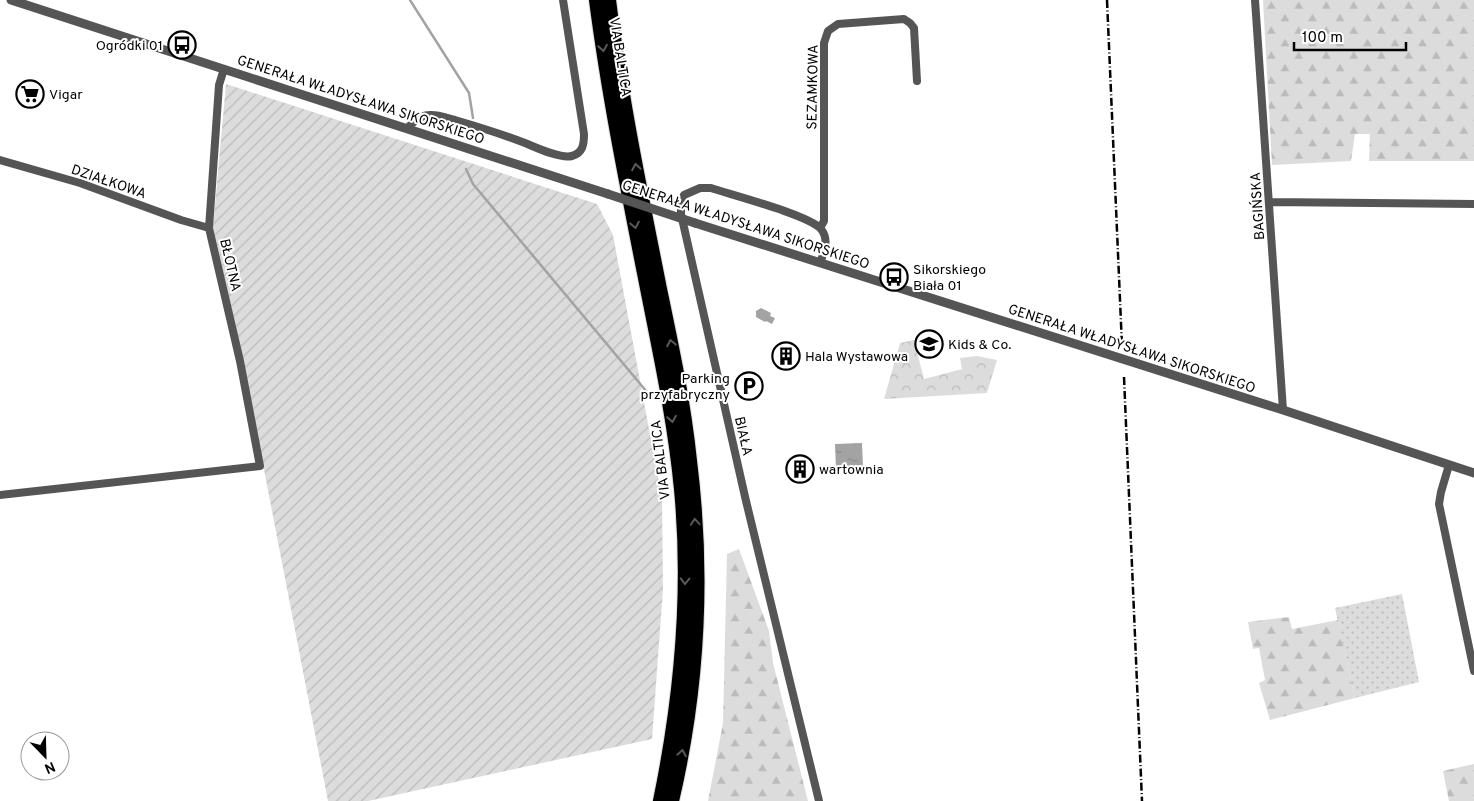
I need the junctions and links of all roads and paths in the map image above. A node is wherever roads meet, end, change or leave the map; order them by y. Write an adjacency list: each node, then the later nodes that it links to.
1 (11, 0): 6 (street, GENERAŁA WŁADYSŁAWA SIKORSKIEGO)
2 (563, 0): 8 (street)
3 (596, 0): 20 (highway, VIA BALTICA, one-way to 20)
4 (609, 0): 21 (highway, VIA BALTICA, one-way to 4)
5 (1255, 0): 10 (street, BAGIŃSKA)
6 (224, 69): 8 (street, GENERAŁA WŁADYSŁAWA SIKORSKIEGO); 12 (street, BŁOTNA)
7 (917, 82): 13 (street, SEZAMKOWA)
8 (407, 128): 14 (street, GENERAŁA WŁADYSŁAWA SIKORSKIEGO, bridge)
9 (0, 160): 12 (street, DZIAŁKOWA)
10 (1269, 202): 11 (street); 15 (street, BAGIŃSKA)
11 (1474, 204)
12 (209, 228): 18 (street, BŁOTNA)
13 (820, 228): 14 (street); 22 (street, BIAŁA)
14 (820, 262): 15 (street, GENERAŁA WŁADYSŁAWA SIKORSKIEGO)
15 (1283, 410): 16 (street, GENERAŁA WŁADYSŁAWA SIKORSKIEGO)
16 (1449, 465): 17 (street, GENERAŁA WŁADYSŁAWA SIKORSKIEGO); 19 (street)
17 (1474, 473)
18 (0, 495)
19 (1474, 671)
20 (660, 801)
21 (672, 801)
22 (819, 801)

